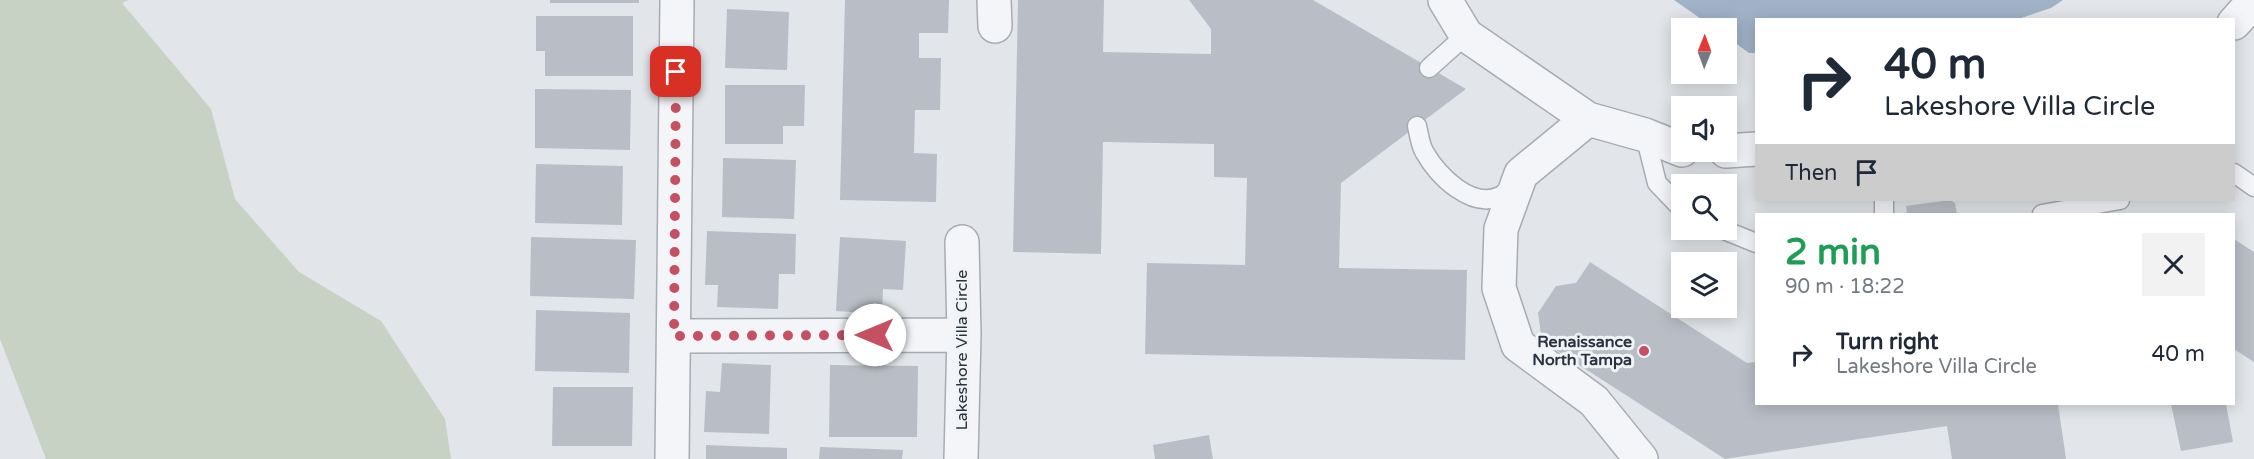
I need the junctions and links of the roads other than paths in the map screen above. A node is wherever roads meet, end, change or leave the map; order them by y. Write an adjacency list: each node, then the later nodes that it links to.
1 (677, 0): 23 (street)
2 (1445, 0): 5 (street)
3 (2254, 1): 4 (street)
4 (2235, 22)
5 (1466, 34): 6 (lane); 7 (street)
6 (1429, 68)
7 (1588, 119): 9 (street); 13 (street)
8 (1417, 126): 13 (lane)
9 (1645, 135): 10 (street); 16 (lane)
10 (1671, 146)
11 (1755, 149): 12 (street)
12 (1737, 150)
13 (1521, 174): 26 (street)
14 (2235, 174): 15 (lane)
15 (2254, 187)
16 (1671, 198)
17 (2114, 201): 18 (lane)
18 (2048, 213)
19 (1737, 235): 21 (lane)
20 (962, 242): 22 (street, Lakeshore Villa Circle)
21 (1755, 243)
22 (964, 335): 23 (street); 25 (street, Lakeshore Villa Circle)
23 (674, 336): 24 (street)
24 (672, 459)
25 (961, 459)
26 (1641, 459)

